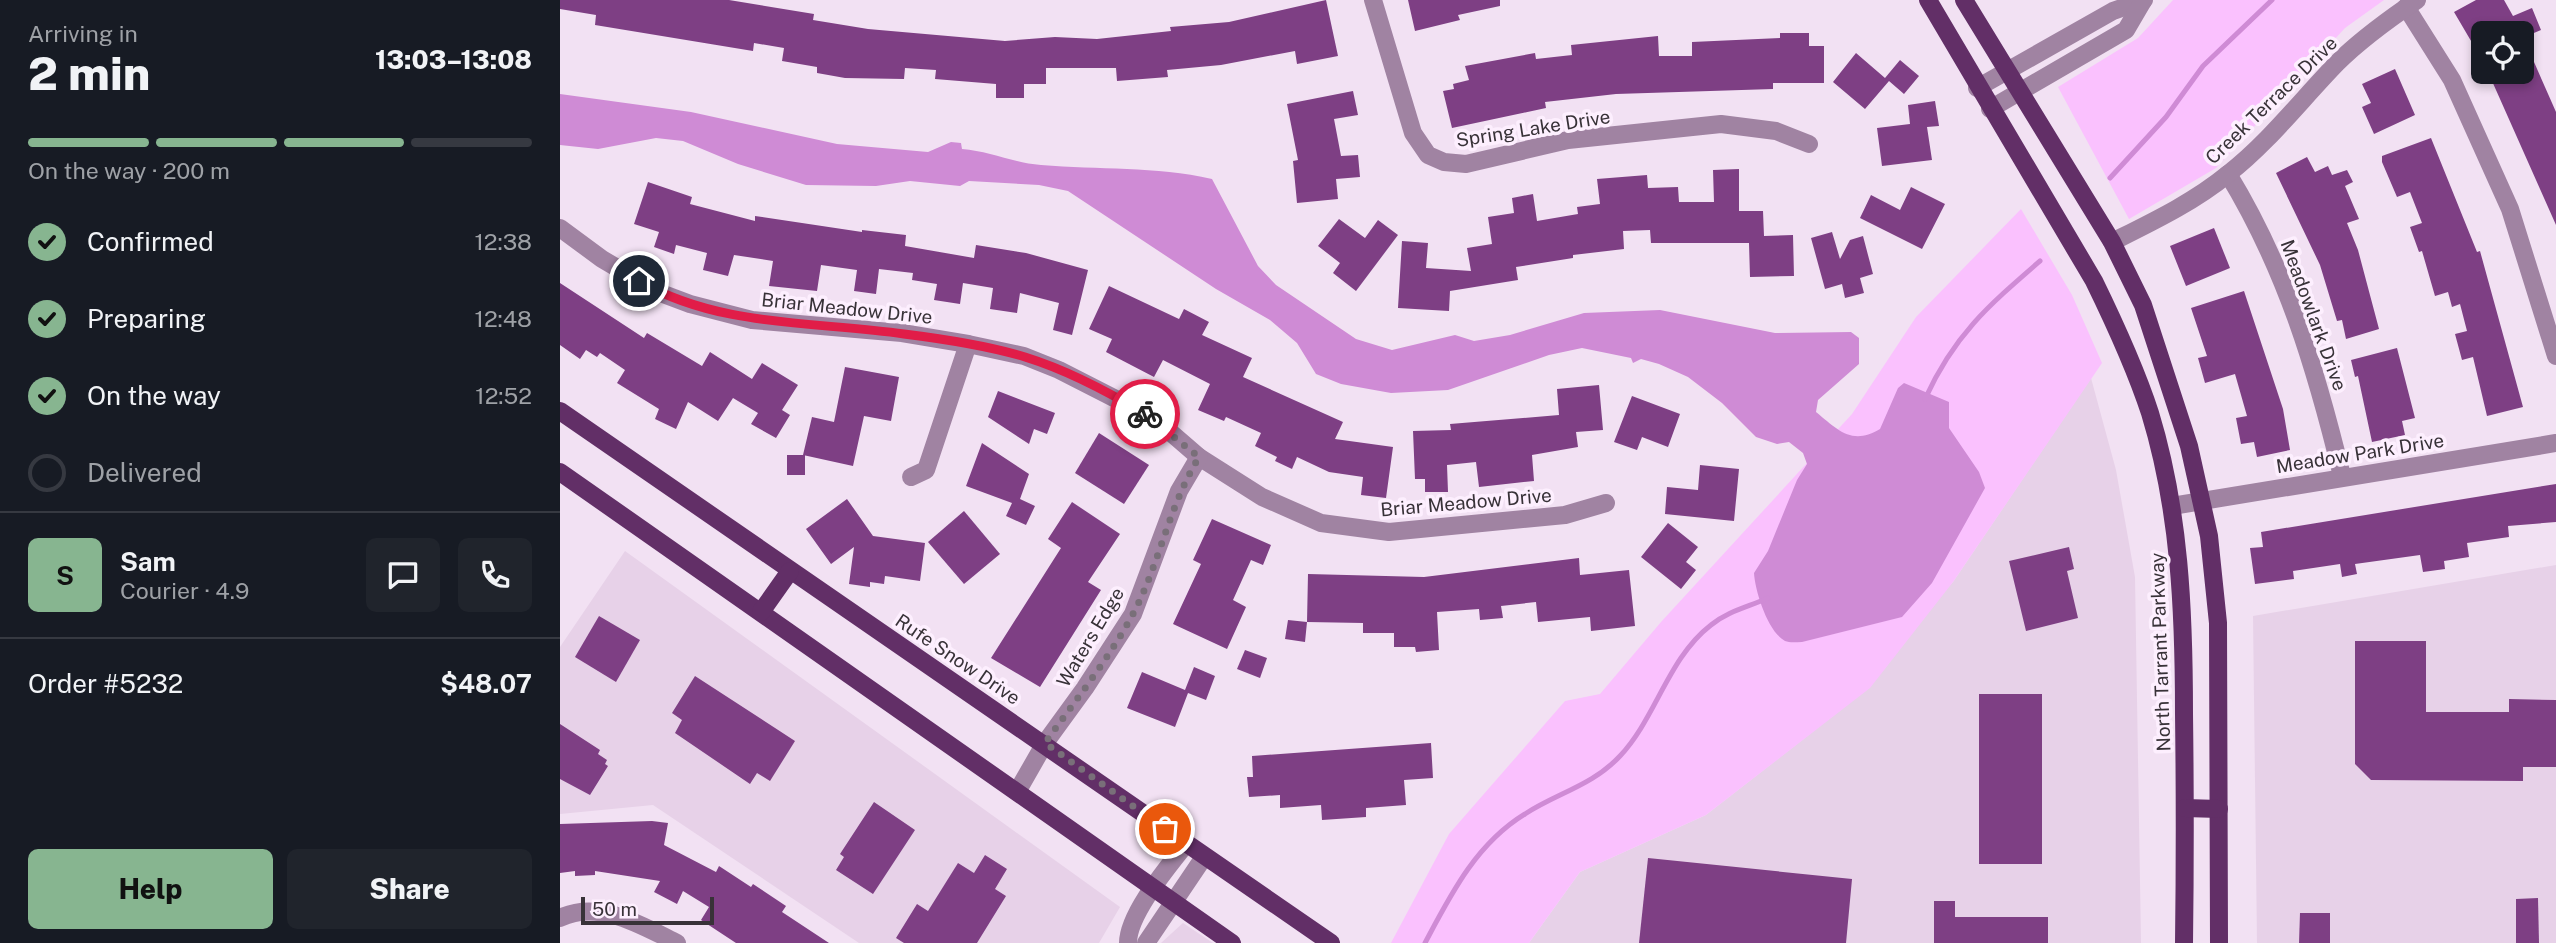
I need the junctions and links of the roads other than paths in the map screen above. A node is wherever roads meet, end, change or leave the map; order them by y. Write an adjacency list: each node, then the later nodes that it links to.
1 (1373, 0): 10 (street, Spring Lake Drive)
2 (1928, 0): 7 (main road, North Tarrant Parkway)
3 (1964, 0): 6 (main road)
4 (2143, 0): 6 (street); 8 (street)
5 (2412, 4): 11 (street, Creek Terrace Drive); 15 (street)
6 (2007, 71): 7 (street); 8 (main road)
7 (1978, 88): 9 (main road, North Tarrant Parkway)
8 (2020, 92): 9 (street); 13 (main road)
9 (1990, 109): 24 (main road, North Tarrant Parkway)
10 (1809, 144)
11 (2228, 174): 13 (street, Creek Terrace Drive); 20 (street, Meadowlark Drive)
12 (560, 228): 14 (street, Briar Meadow Drive)
13 (2112, 242): 22 (main road)
14 (968, 344): 18 (street, Briar Meadow Drive); 21 (street)
15 (2556, 355)
16 (560, 411): 25 (main road, Rufe Snow Drive)
17 (2556, 443): 20 (street, Meadow Park Drive)
18 (1199, 457): 23 (street, Briar Meadow Drive); 27 (street, Waters Edge)
19 (560, 472): 26 (main road)
20 (2342, 476): 22 (street, Meadow Park Drive)
21 (911, 477)
22 (2203, 500): 24 (street, Meadow Park Drive); 30 (main road)
23 (1606, 503)
24 (2172, 506): 29 (main road, North Tarrant Parkway)
25 (790, 570): 26 (main road); 27 (main road, Rufe Snow Drive)
26 (761, 612): 28 (main road)
27 (1045, 743): 28 (street, Waters Edge); 31 (main road, Rufe Snow Drive)
28 (1017, 792): 33 (main road)
29 (2185, 808): 30 (main road); 41 (main road, North Tarrant Parkway)
30 (2219, 809): 42 (main road)
31 (1185, 844): 32 (main road, Rufe Snow Drive); 33 (street)
32 (1204, 857): 34 (street); 40 (main road, Rufe Snow Drive)
33 (1154, 886): 34 (main road); 37 (street)
34 (1175, 901): 38 (street); 39 (main road)
35 (560, 918): 36 (street)
36 (677, 943)
37 (1128, 943)
38 (1146, 943)
39 (1232, 943)
40 (1331, 943)
41 (2184, 943)
42 (2219, 943)

